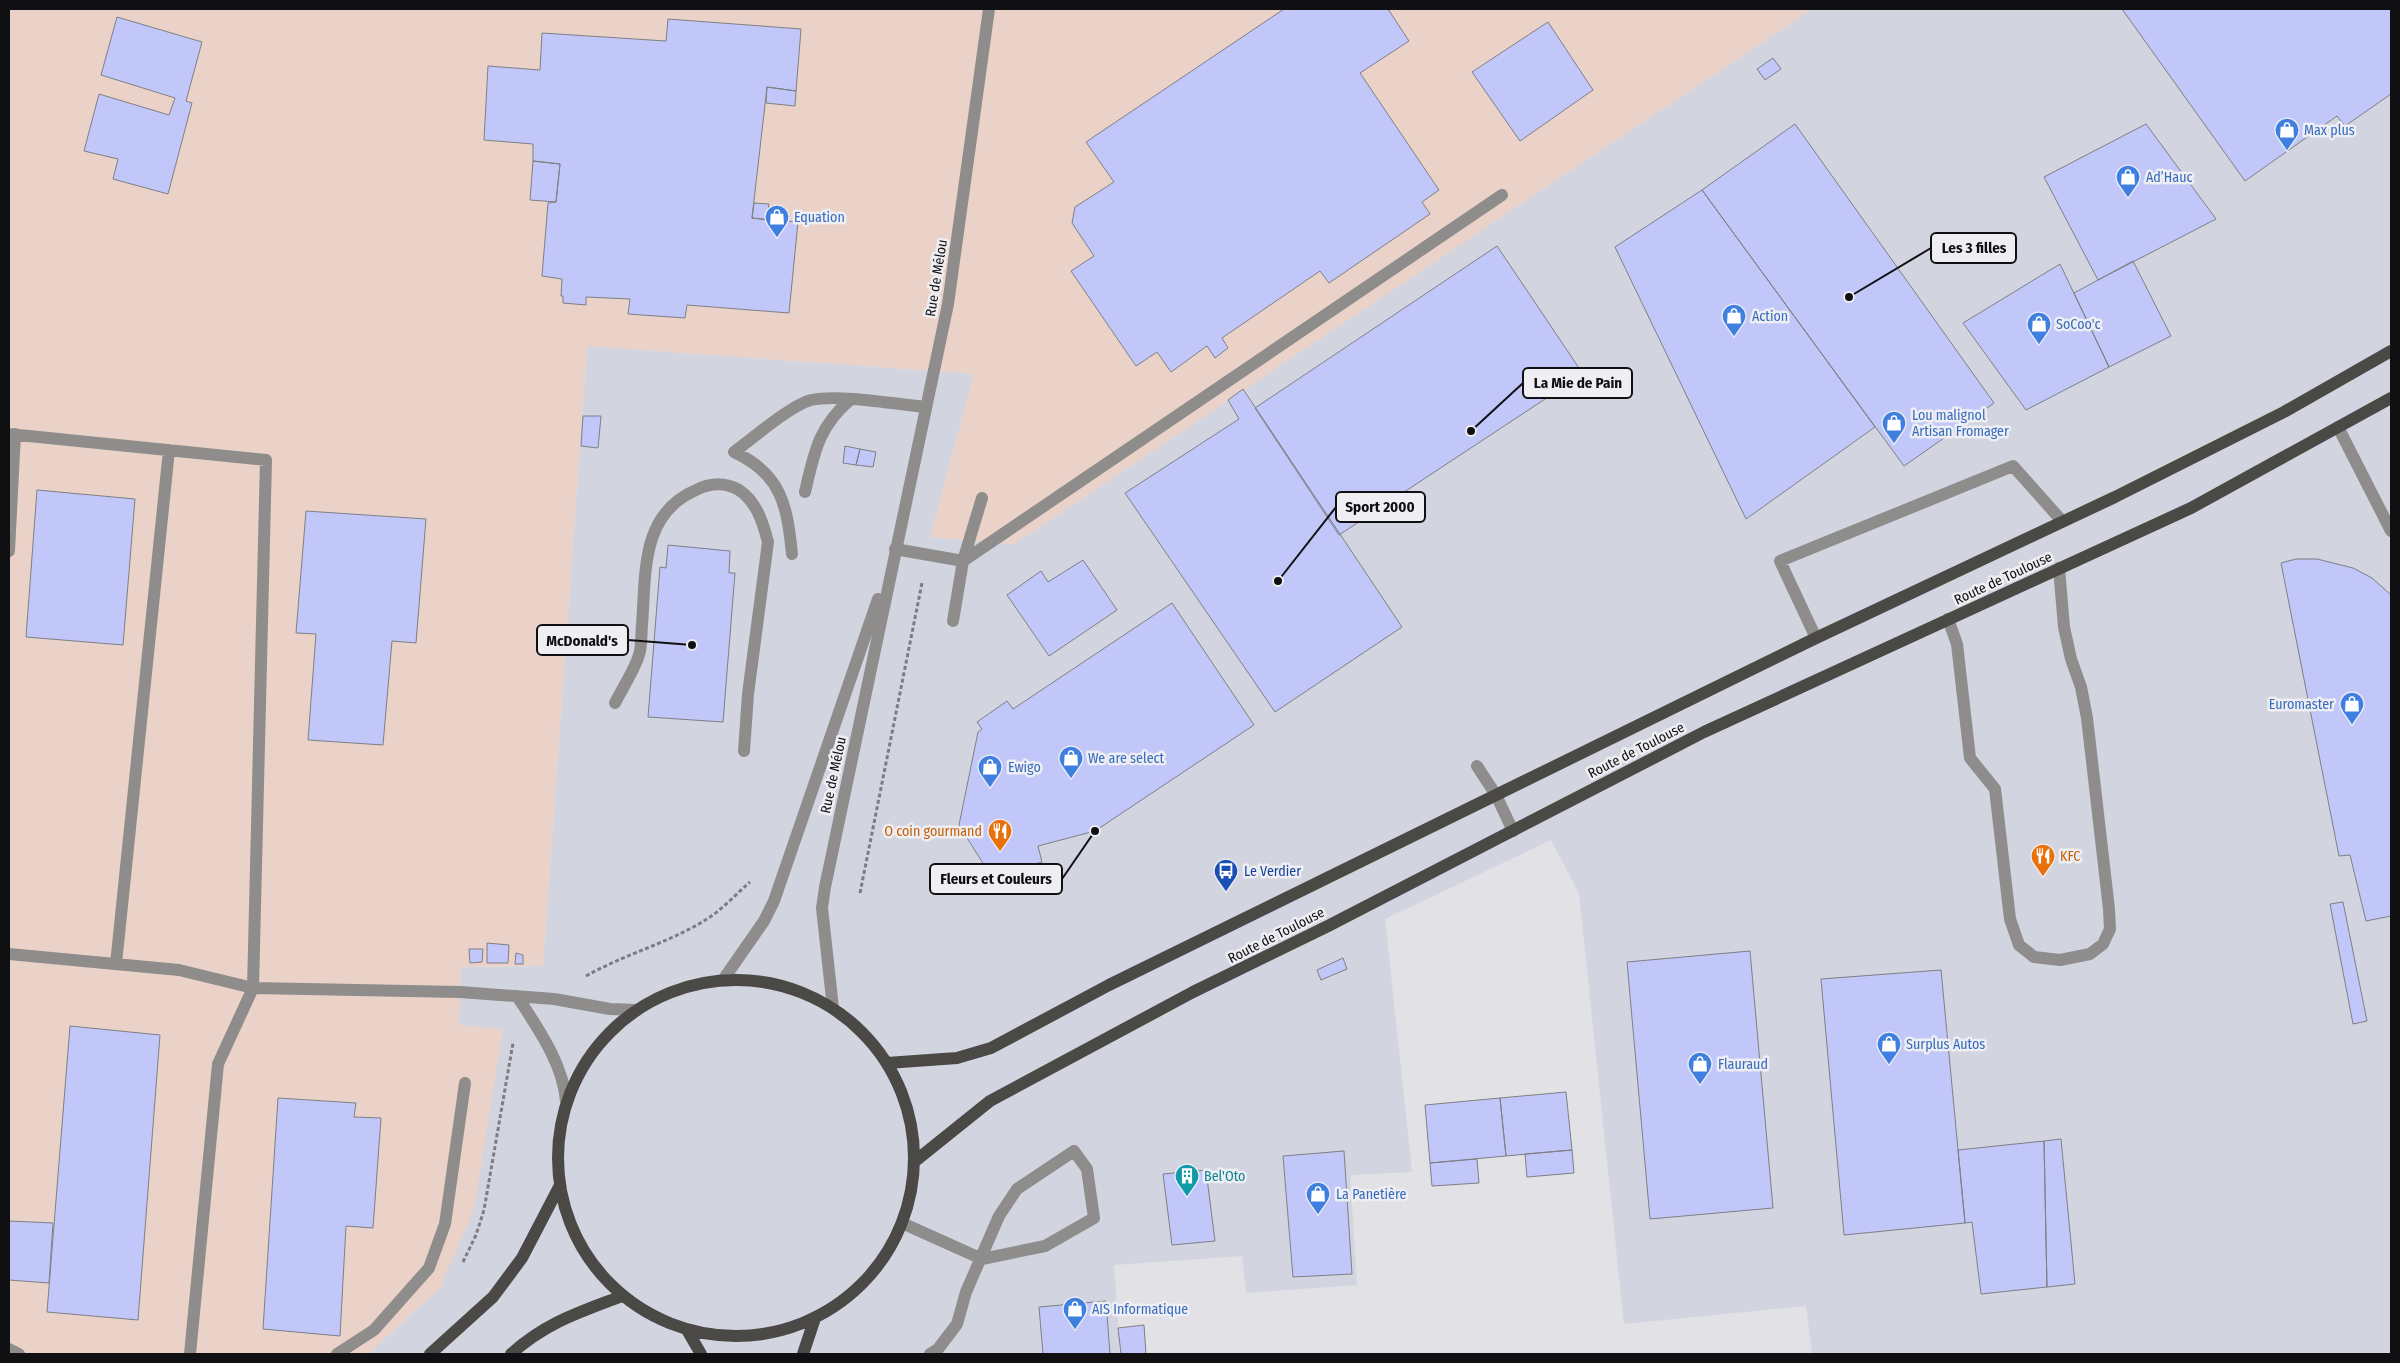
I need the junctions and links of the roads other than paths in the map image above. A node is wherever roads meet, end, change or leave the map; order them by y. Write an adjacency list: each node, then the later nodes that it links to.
1 (989, 9): 6 (street, Rue de Mélou)
2 (1502, 195): 17 (street)
3 (2391, 352): 12 (main road)
4 (2391, 398): 7 (main road, Route de Toulouse)
5 (850, 400): 6 (street); 10 (street); 16 (street)
6 (926, 406): 14 (street, Rue de Mélou)
7 (2338, 428): 13 (street); 18 (main road, Route de Toulouse)
8 (12, 434): 9 (street); 15 (street)
9 (169, 450): 28 (street); 30 (street)
10 (805, 492)
11 (982, 498): 17 (street)
12 (2062, 521): 21 (main road); 21 (street)
13 (2391, 531)
14 (895, 549): 17 (street); 29 (street, Rue de Mélou); 32 (street, Rue de Mélou)
15 (9, 551)
16 (792, 554)
17 (963, 562): 20 (street)
18 (2059, 568): 19 (main road, Route de Toulouse); 19 (street)
19 (1948, 620): 26 (main road, Route de Toulouse)
20 (953, 621)
21 (1816, 638): 25 (main road)
22 (615, 702): 23 (street)
23 (744, 751)
24 (1478, 766): 25 (street)
25 (1496, 795): 26 (street); 34 (main road)
26 (1513, 831): 37 (main road, Route de Toulouse)
27 (9, 954): 28 (street)
28 (116, 964): 30 (street)
29 (723, 980): 32 (main road); 33 (main road)
30 (252, 988): 31 (street); 46 (street)
31 (517, 996): 33 (street); 36 (street)
32 (833, 1008): 34 (main road)
33 (637, 1010): 36 (main road)
34 (888, 1063): 37 (main road)
35 (465, 1083): 47 (street)
36 (566, 1101): 38 (main road)
37 (914, 1162): 39 (main road)
38 (559, 1187): 41 (main road); 48 (main road)
39 (902, 1223): 40 (street); 42 (main road)
40 (982, 1259): 40 (street); 52 (street)
41 (622, 1296): 43 (main road); 49 (main road)
42 (815, 1318): 43 (main road); 51 (main road)
43 (687, 1330): 50 (main road)
44 (9, 1349): 45 (street)
45 (19, 1354)
46 (190, 1354)
47 (337, 1354)
48 (430, 1354)
49 (511, 1354)
50 (700, 1354)
51 (803, 1354)
52 (930, 1354)

